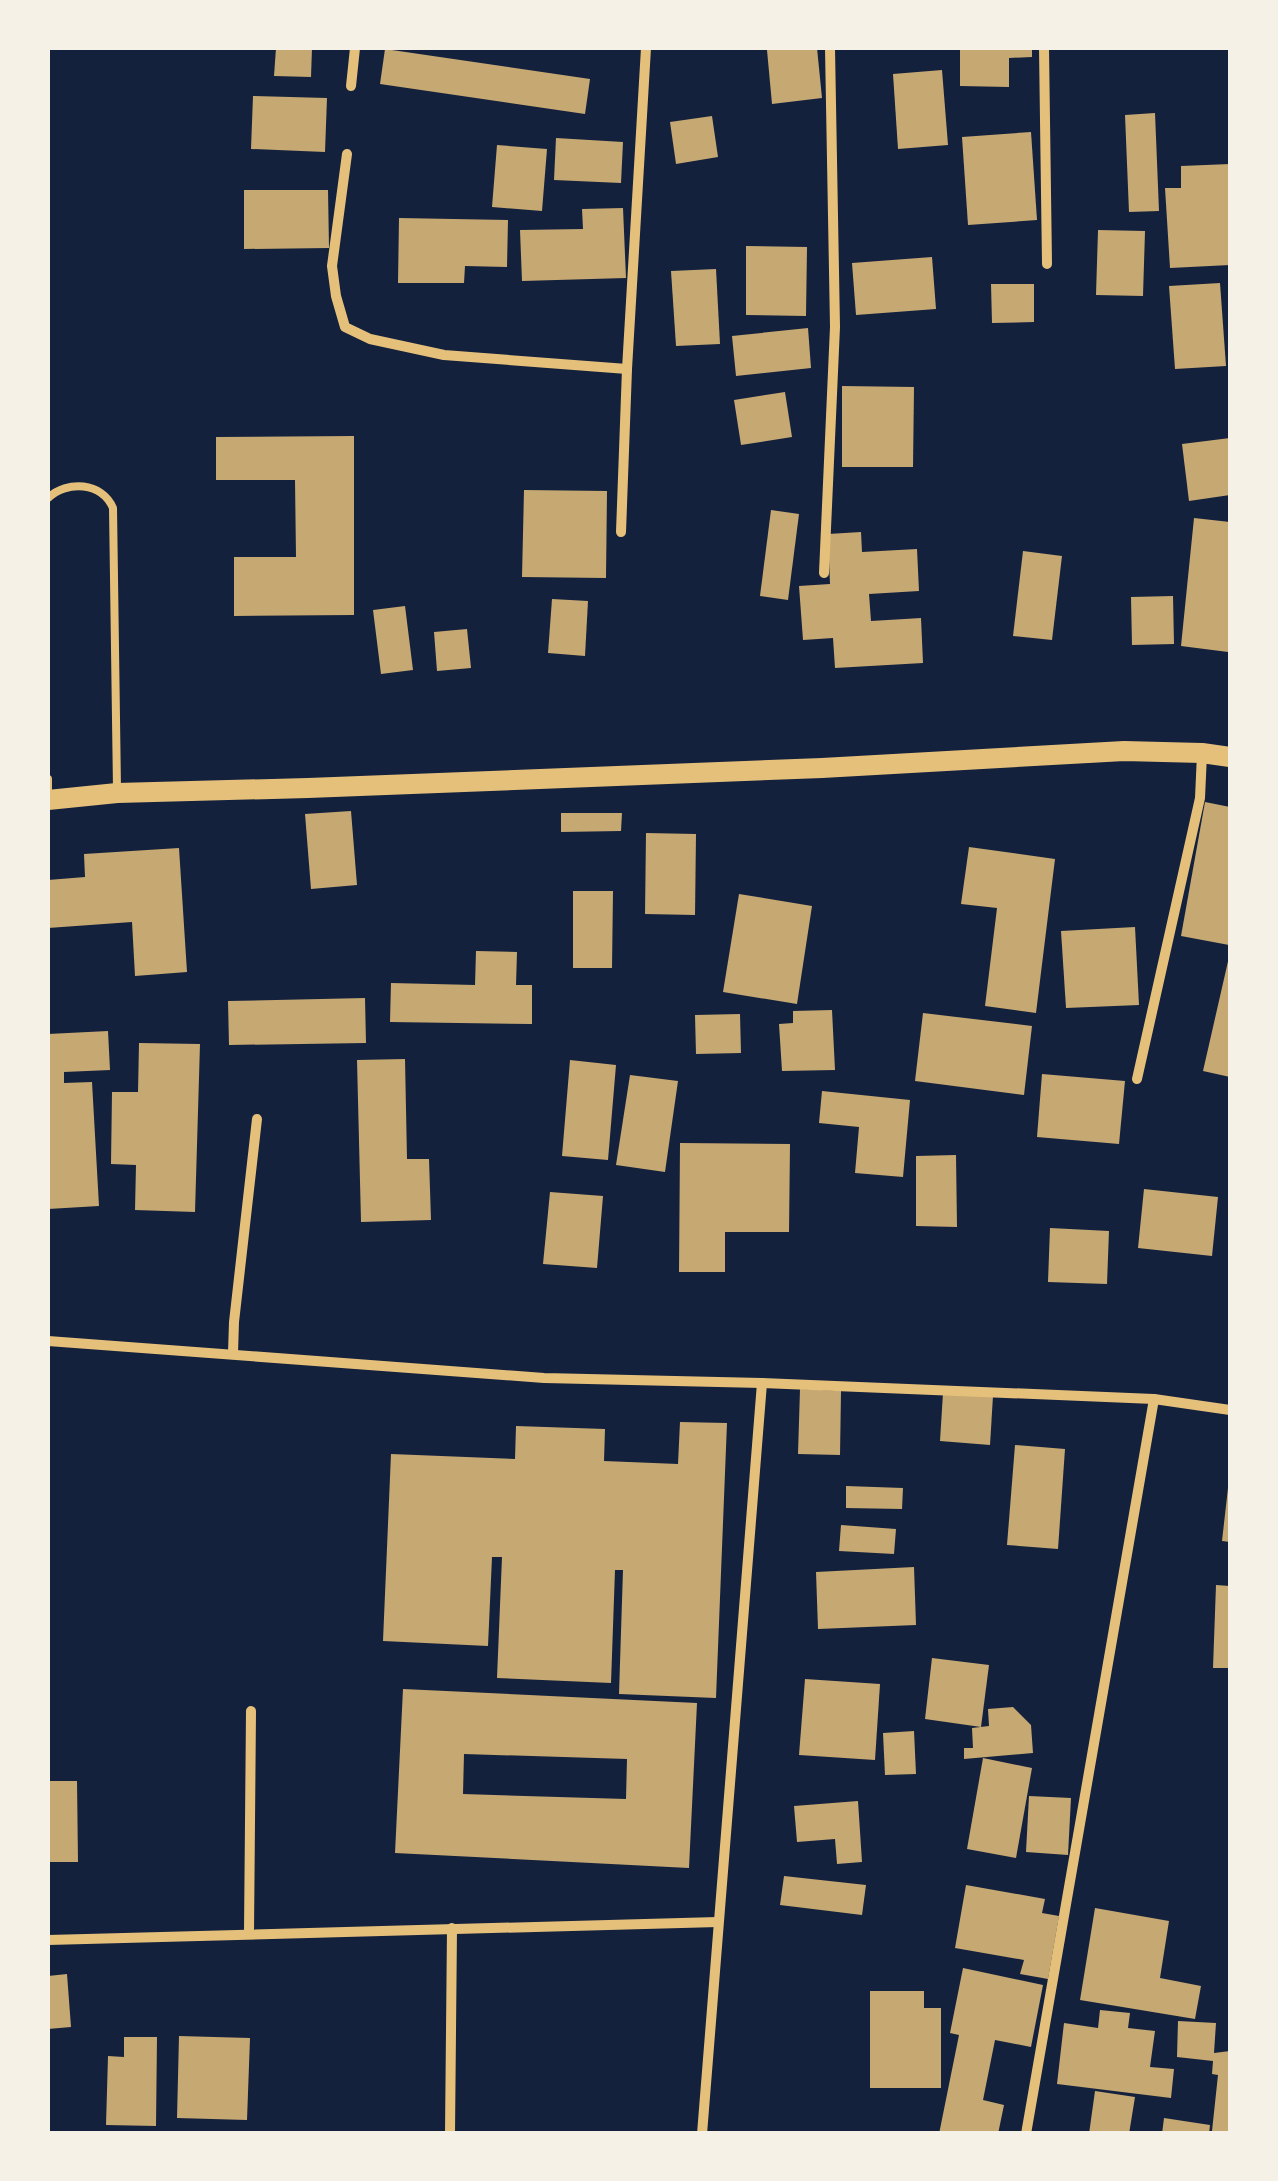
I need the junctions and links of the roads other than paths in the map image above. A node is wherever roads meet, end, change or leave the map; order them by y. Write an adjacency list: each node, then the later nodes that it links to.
1 (355, 48): 5 (street)
2 (646, 48): 8 (street)
3 (830, 48): 11 (street)
4 (1044, 48): 7 (street)
5 (351, 86)
6 (347, 154): 8 (street)
7 (1047, 264)
8 (627, 369): 10 (street)
9 (48, 498): 15 (lane)
10 (621, 532)
11 (824, 574)
12 (1202, 752): 13 (main road); 15 (main road); 17 (street)
13 (1230, 757)
14 (48, 779): 16 (lane)
15 (117, 793): 16 (main road)
16 (48, 800)
17 (1137, 1079)
18 (257, 1119): 20 (street)
19 (48, 1340): 20 (street)
20 (233, 1353): 21 (street)
21 (762, 1383): 22 (street); 25 (street)
22 (1154, 1398): 23 (street); 31 (street)
23 (1230, 1410)
24 (250, 1711): 27 (street)
25 (718, 1922): 26 (street); 30 (street)
26 (452, 1928): 27 (street); 29 (street)
27 (249, 1933): 28 (street)
28 (48, 1940)
29 (450, 2134)
30 (702, 2134)
31 (1026, 2134)

